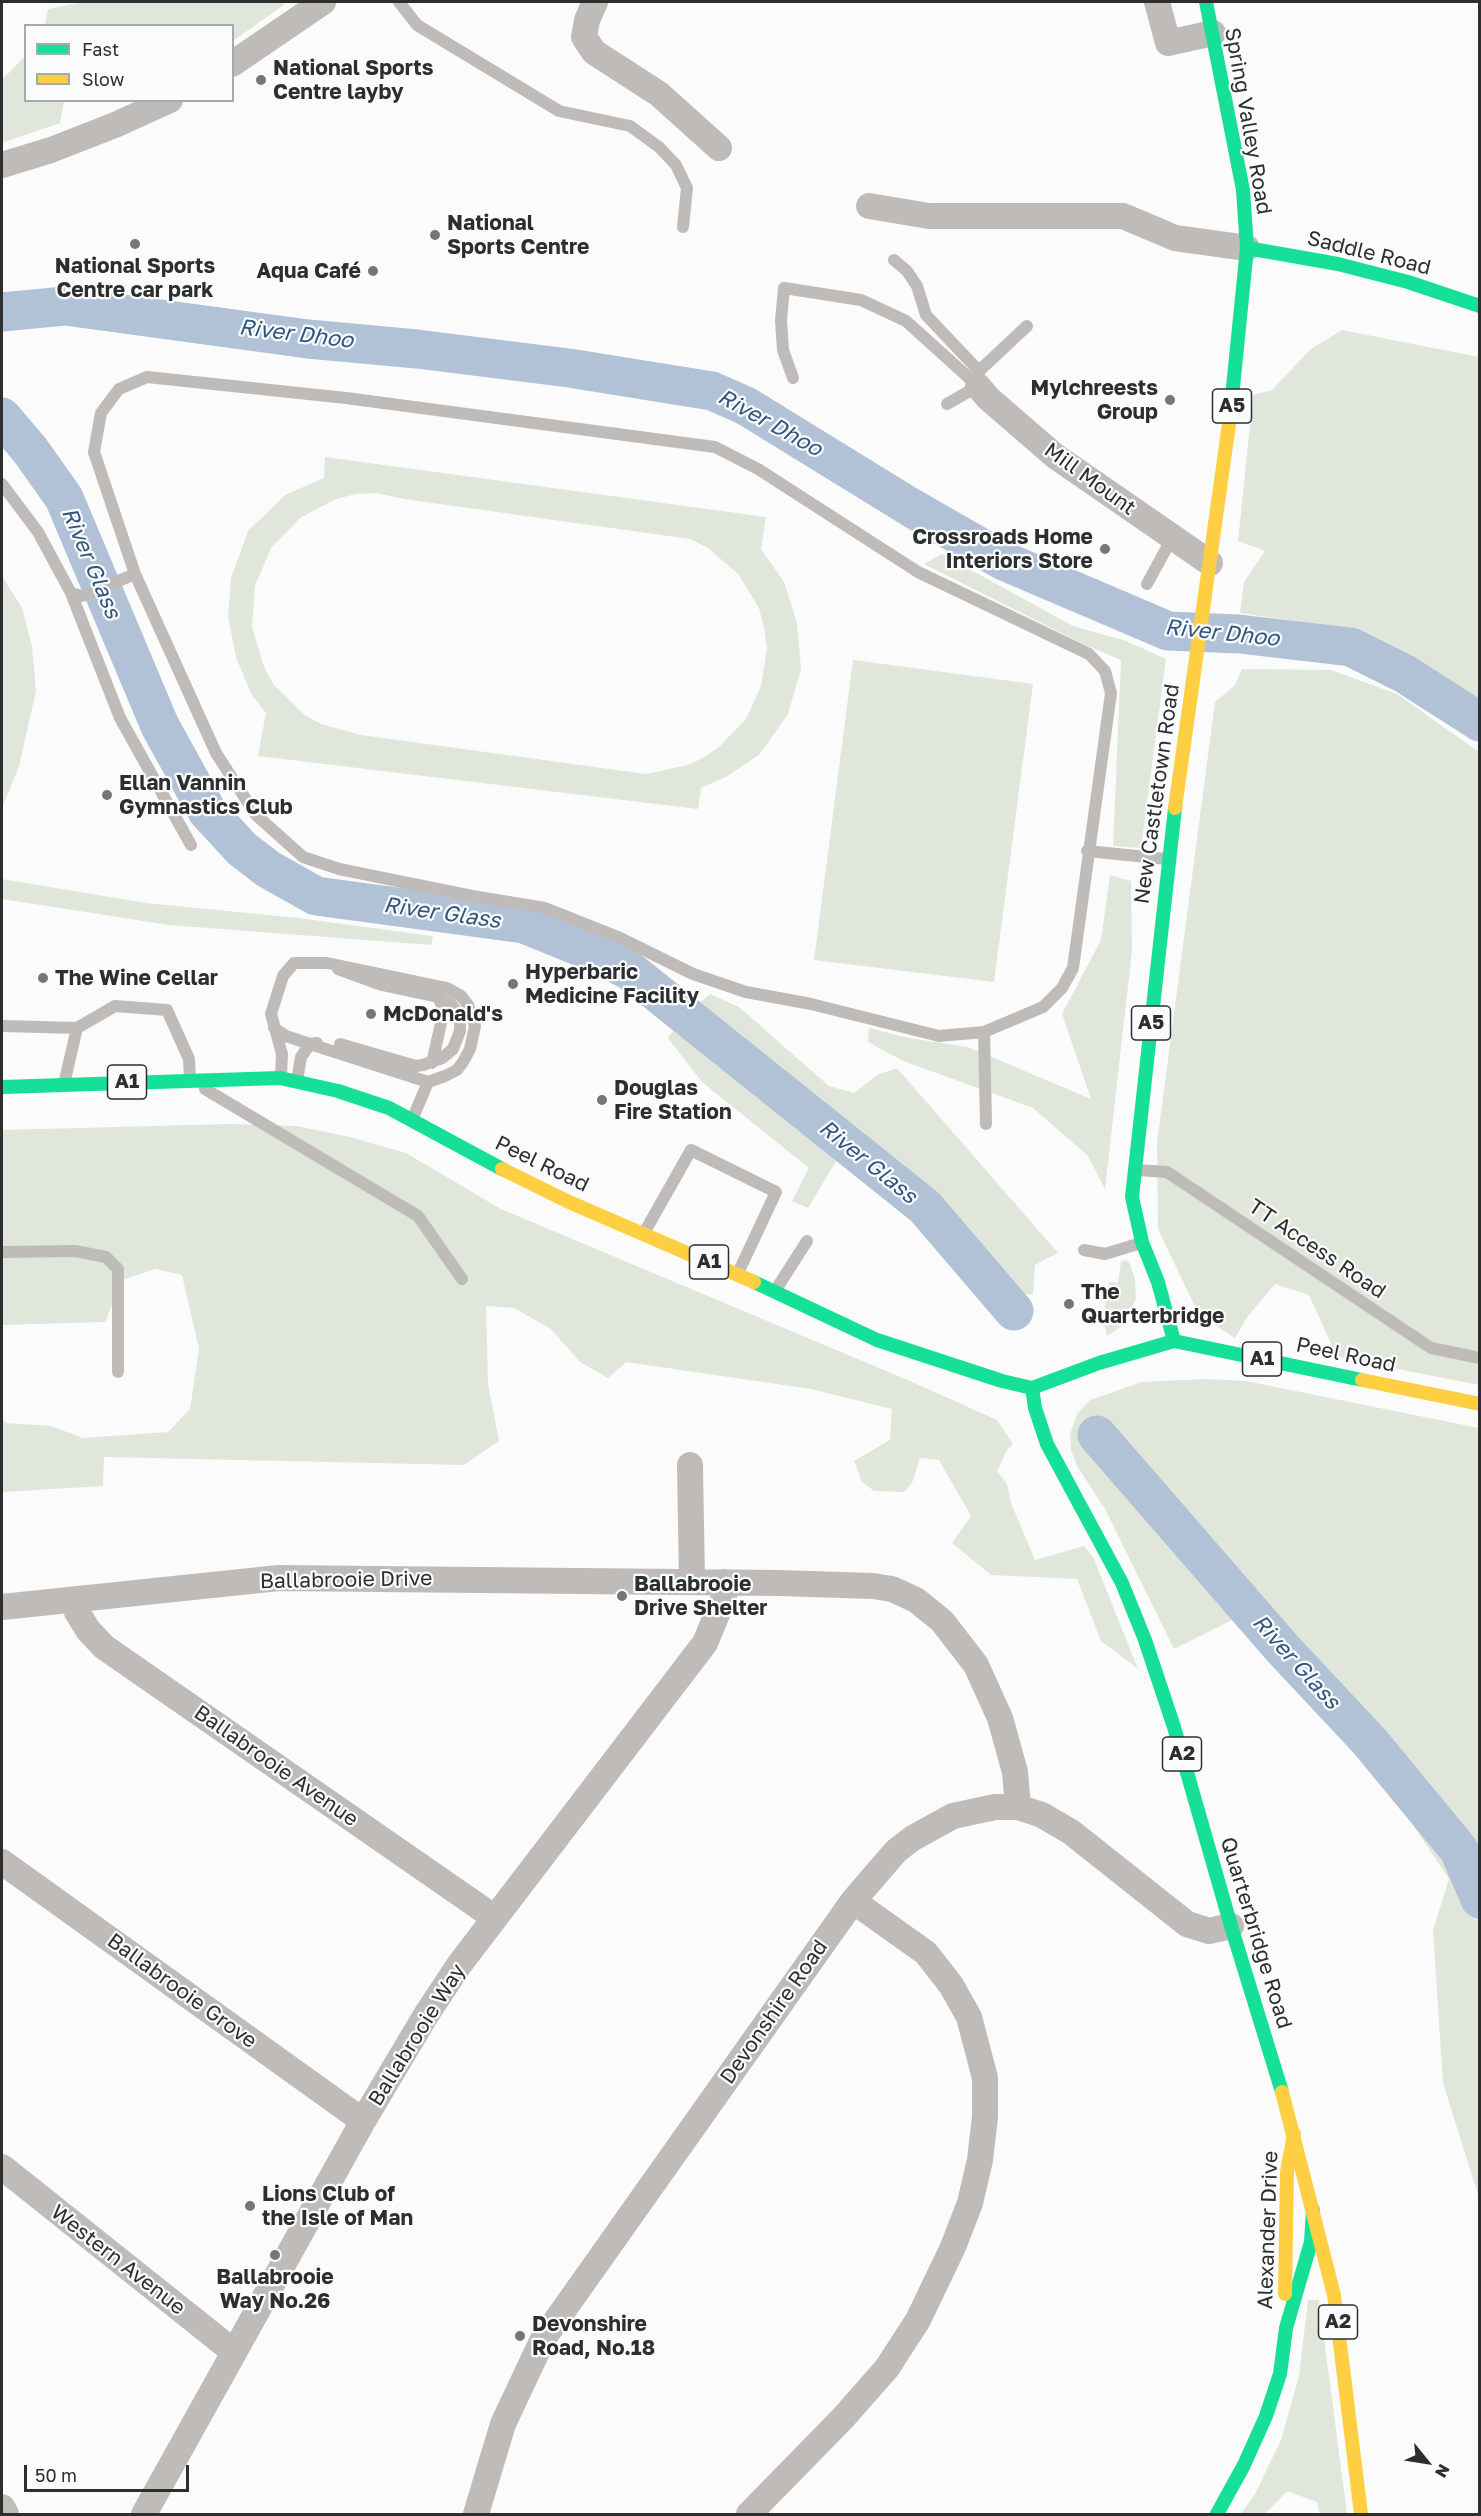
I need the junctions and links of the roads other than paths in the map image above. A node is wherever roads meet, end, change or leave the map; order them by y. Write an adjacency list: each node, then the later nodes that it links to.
1 (323, 2): 7 (street)
2 (399, 2): 12 (lane)
3 (595, 2): 9 (street)
4 (1157, 2): 6 (street)
5 (1206, 2): 6 (main road, Spring Valley Road / A5)
6 (1213, 33): 13 (main road, Spring Valley Road / A5)
7 (234, 63)
8 (165, 102): 10 (street)
9 (719, 148)
10 (2, 165)
11 (869, 206): 13 (street)
12 (683, 226)
13 (1247, 248): 15 (main road, Saddle Road); 22 (main road, New Castletown Road / A5)
14 (894, 260): 18 (lane)
15 (1479, 306)
16 (1027, 326): 18 (lane)
17 (793, 378): 18 (lane)
18 (979, 379): 19 (lane); 21 (street, Mill Mount)
19 (947, 404)
20 (2, 484): 25 (lane)
21 (1172, 538): 22 (street, Mill Mount); 24 (lane)
22 (1210, 563): 28 (main road, New Castletown Road / A5)
23 (132, 576): 25 (lane); 27 (lane); 34 (lane)
24 (1147, 584)
25 (76, 594): 26 (lane)
26 (191, 845)
27 (1087, 851): 28 (lane); 34 (lane)
28 (1168, 859): 45 (main road, New Castletown Road / A5)
29 (327, 963): 30 (lane); 33 (lane); 40 (lane)
30 (438, 997): 36 (lane); 36 (lane)
31 (2, 1026): 32 (lane)
32 (77, 1028): 38 (lane); 41 (lane)
33 (274, 1028): 35 (lane); 37 (lane)
34 (984, 1032): 44 (lane)
35 (310, 1044): 36 (lane); 39 (lane); 40 (lane)
36 (432, 1063)
37 (280, 1078): 38 (main road, Peel Road / A1); 39 (main road, Peel Road / A1)
38 (190, 1080): 41 (main road, Peel Road / A1); 52 (lane)
39 (297, 1081): 43 (main road, Peel Road / A1)
40 (428, 1082): 43 (lane)
41 (64, 1085): 42 (main road, Peel Road / A1)
42 (2, 1086)
43 (412, 1120): 46 (main road, Peel Road / A1)
44 (986, 1124)
45 (1136, 1170): 48 (main road, New Castletown Road / A5); 55 (lane, TT Access Road)
46 (643, 1234): 51 (main road, Peel Road / A1); 51 (lane)
47 (807, 1241): 53 (lane)
48 (1142, 1242): 49 (lane); 54 (main road, New Castletown Road / A5)
49 (1084, 1250)
50 (2, 1252): 56 (lane)
51 (737, 1274): 53 (main road, Peel Road / A1)
52 (462, 1279)
53 (774, 1292): 57 (main road, Peel Road / A1)
54 (1174, 1341): 57 (main road, Peel Road / A1); 58 (main road, Peel Road / A1)
55 (1479, 1358)
56 (118, 1372)
57 (1038, 1385): 68 (main road, Quarterbridge Road / A2)
58 (1479, 1404)
59 (690, 1465): 60 (street)
60 (692, 1582): 61 (street, Ballabrooie Drive); 62 (street, Ballabrooie Drive)
61 (724, 1582): 64 (street, Ballabrooie Drive); 67 (street, Ballabrooie Way)
62 (75, 1600): 63 (street, Ballabrooie Drive); 67 (street, Ballabrooie Avenue)
63 (2, 1607)
64 (1018, 1807): 66 (street, Devonshire Road); 68 (street, Devonshire Road)
65 (2, 1862): 69 (street, Ballabrooie Grove)
66 (852, 1900): 78 (street, Devonshire Road); 79 (street)
67 (495, 1918): 69 (street, Ballabrooie Way)
68 (1231, 1926): 70 (main road, Quarterbridge Road / A2)
69 (363, 2121): 74 (street, Ballabrooie Way)
70 (1294, 2134): 72 (main road, Quarterbridge Road / A2); 73 (main road, Alexander Drive)
71 (2, 2168): 74 (street, Western Avenue)
72 (1313, 2210): 73 (main road, Alexander Drive); 81 (main road, Quarterbridge Road / A2)
73 (1287, 2328): 80 (main road, Alexander Drive)
74 (234, 2352): 77 (street, Ballabrooie Way)
75 (2, 2507): 76 (street)
76 (6, 2514)
77 (144, 2514)
78 (476, 2514)
79 (749, 2514)
80 (1217, 2514)
81 (1361, 2514)

